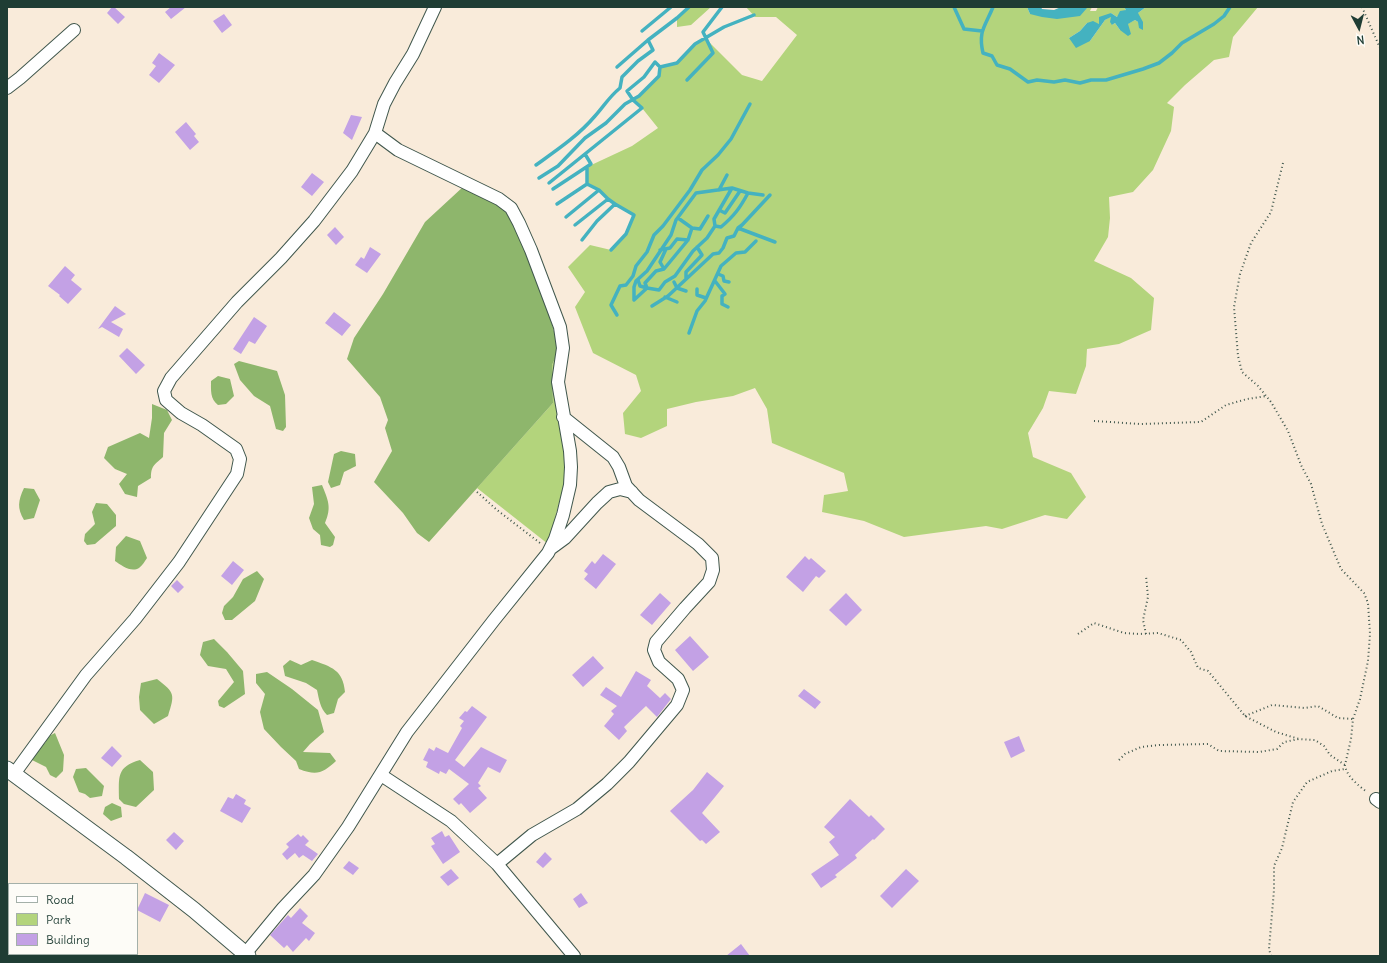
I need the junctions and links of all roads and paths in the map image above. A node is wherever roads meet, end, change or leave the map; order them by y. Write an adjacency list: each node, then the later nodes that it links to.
1 (435, 7): 6 (street)
2 (1362, 7): 4 (path)
3 (74, 30): 5 (street)
4 (1380, 48)
5 (7, 88)
6 (374, 134): 9 (street); 23 (street)
7 (1283, 163): 8 (path)
8 (1266, 396): 10 (path); 18 (path)
9 (563, 417): 12 (street); 13 (street)
10 (1094, 421)
11 (477, 492): 13 (path)
12 (632, 492): 13 (street); 26 (street)
13 (550, 550): 24 (street)
14 (1146, 576): 16 (path)
15 (1078, 634): 16 (path)
16 (1146, 634): 17 (path)
17 (1245, 716): 18 (path); 19 (path)
18 (1353, 719): 21 (path)
19 (1299, 739): 20 (path); 21 (path)
20 (1119, 760)
21 (1345, 765): 22 (path)
22 (1345, 769): 25 (path); 29 (path)
23 (10, 772): 27 (street)
24 (381, 775): 26 (street); 27 (street)
25 (1378, 801)
26 (498, 864): 28 (street)
27 (247, 955)
28 (574, 956)
29 (1271, 956)

